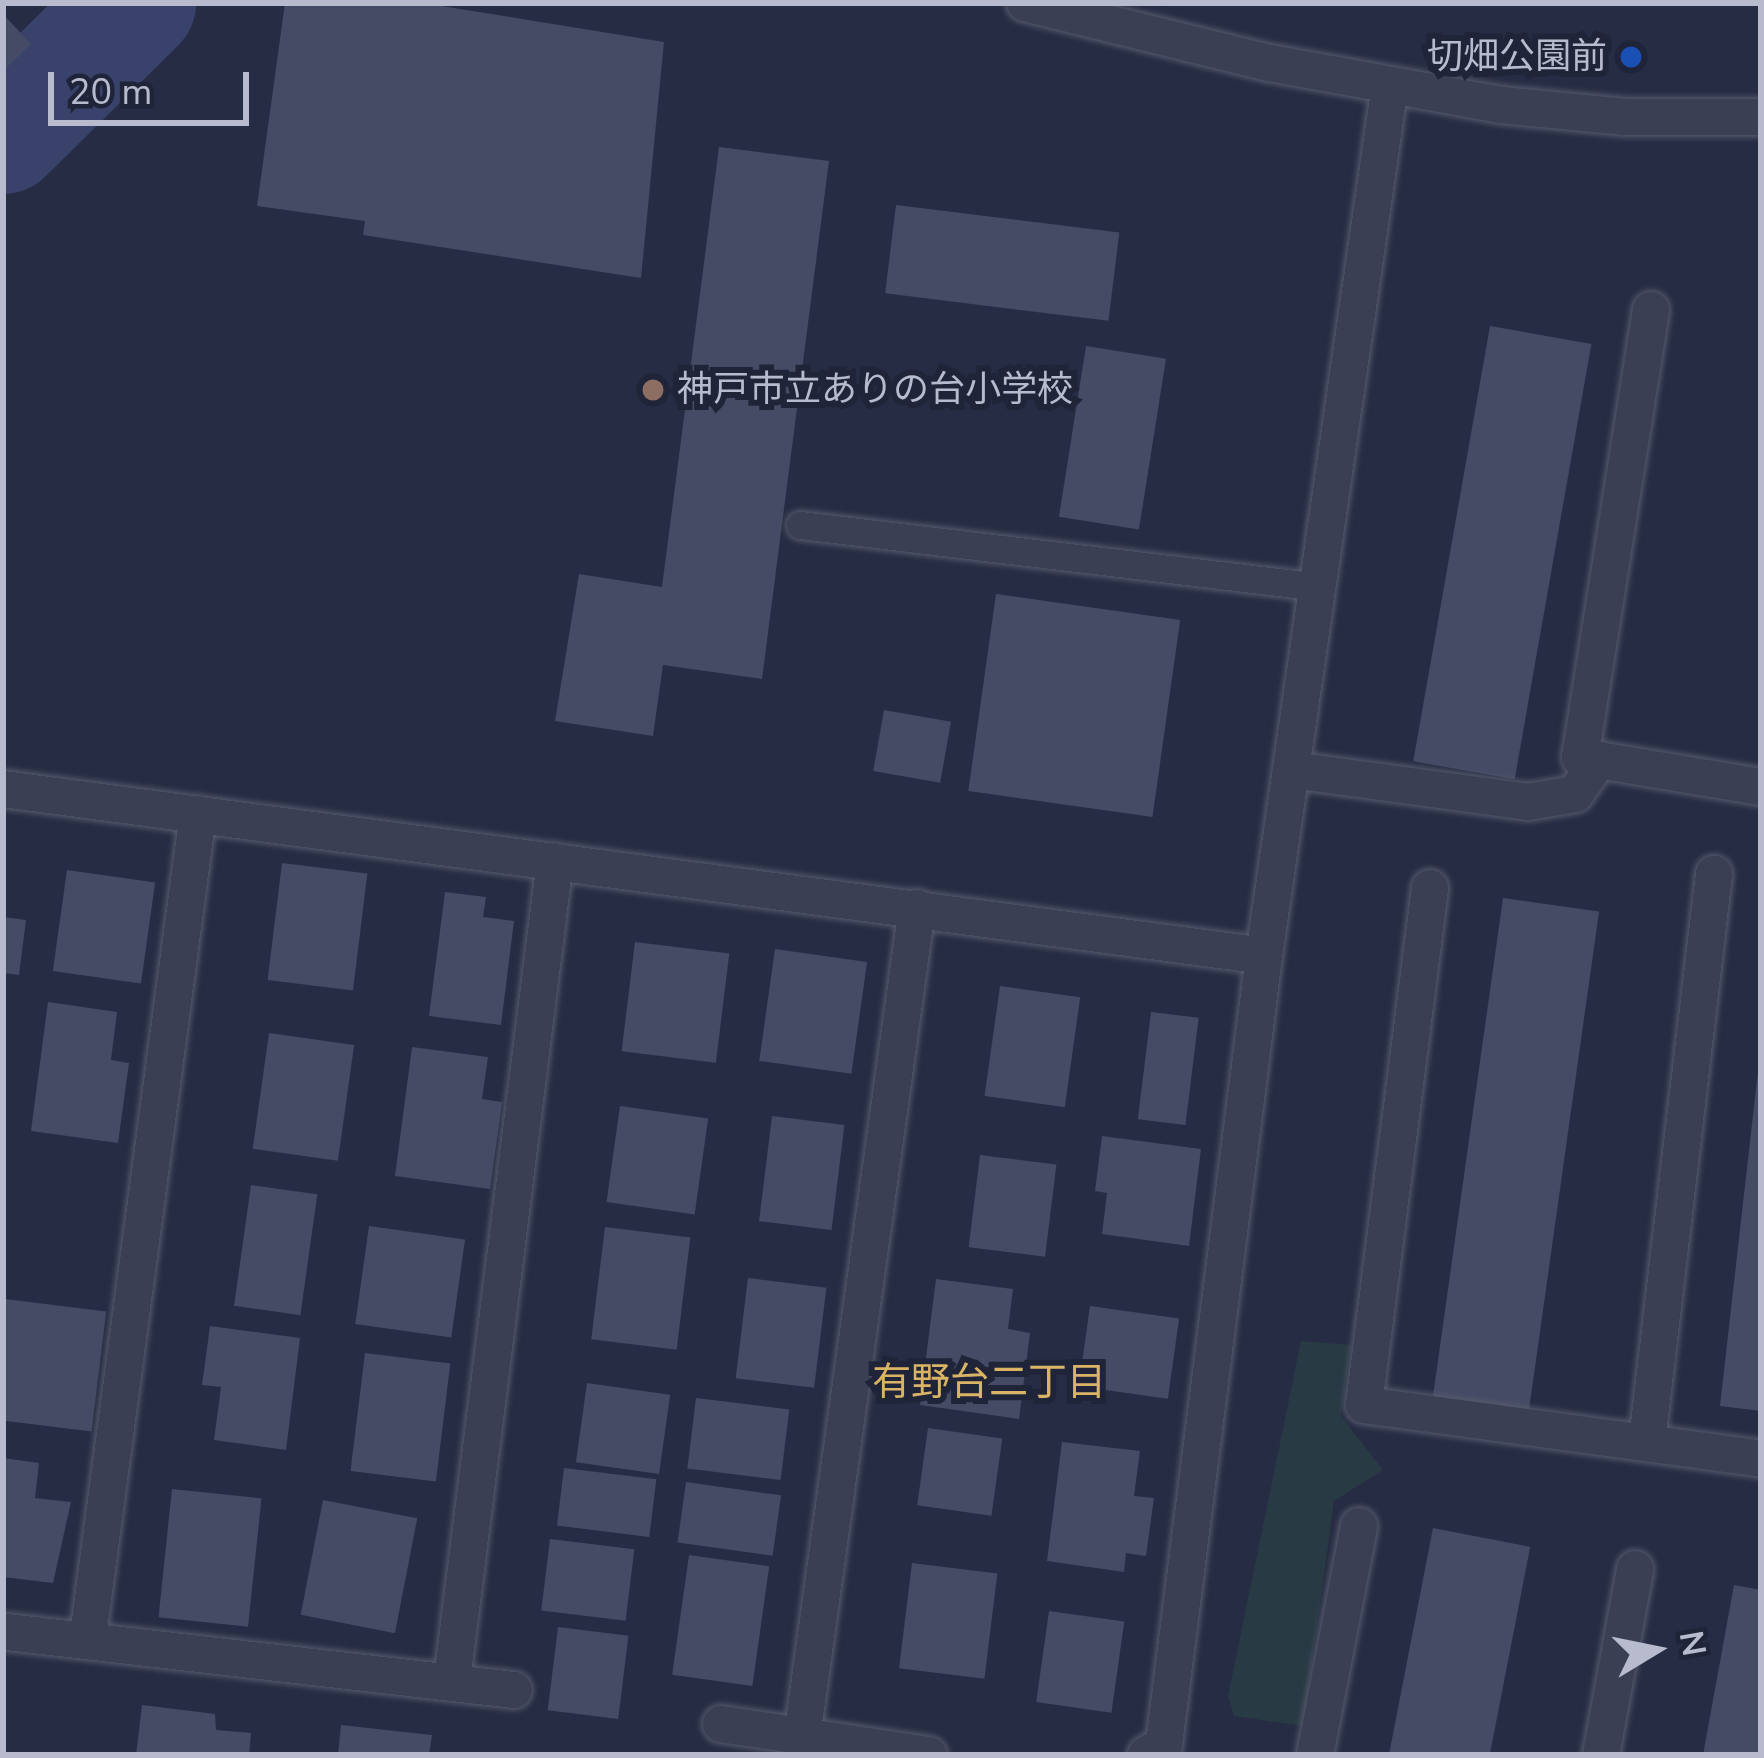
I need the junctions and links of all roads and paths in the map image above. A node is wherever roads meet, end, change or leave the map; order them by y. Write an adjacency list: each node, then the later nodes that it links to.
1 (1025, 3): 2 (street)
2 (1390, 85): 3 (street); 6 (street)
3 (1761, 117)
4 (1651, 310): 7 (street)
5 (800, 525): 6 (lane)
6 (1320, 586): 8 (street)
7 (1599, 760): 8 (street); 9 (street)
8 (1292, 770): 16 (street)
9 (1761, 788)
10 (3, 789): 11 (street)
11 (198, 814): 12 (street); 22 (street)
12 (555, 861): 15 (street); 23 (street)
13 (1714, 874): 17 (street)
14 (1430, 888): 17 (street)
15 (917, 908): 16 (street); 26 (street)
16 (1264, 956): 28 (street)
17 (1647, 1442): 18 (street)
18 (1761, 1460)
19 (1359, 1526): 29 (street)
20 (1635, 1568): 30 (street)
21 (7, 1631): 22 (street)
22 (88, 1636): 23 (street)
23 (452, 1680): 24 (street)
24 (514, 1690)
25 (721, 1724): 26 (street)
26 (802, 1737): 27 (street)
27 (929, 1755)
28 (1145, 1755)
29 (1315, 1755)
30 (1601, 1755)

